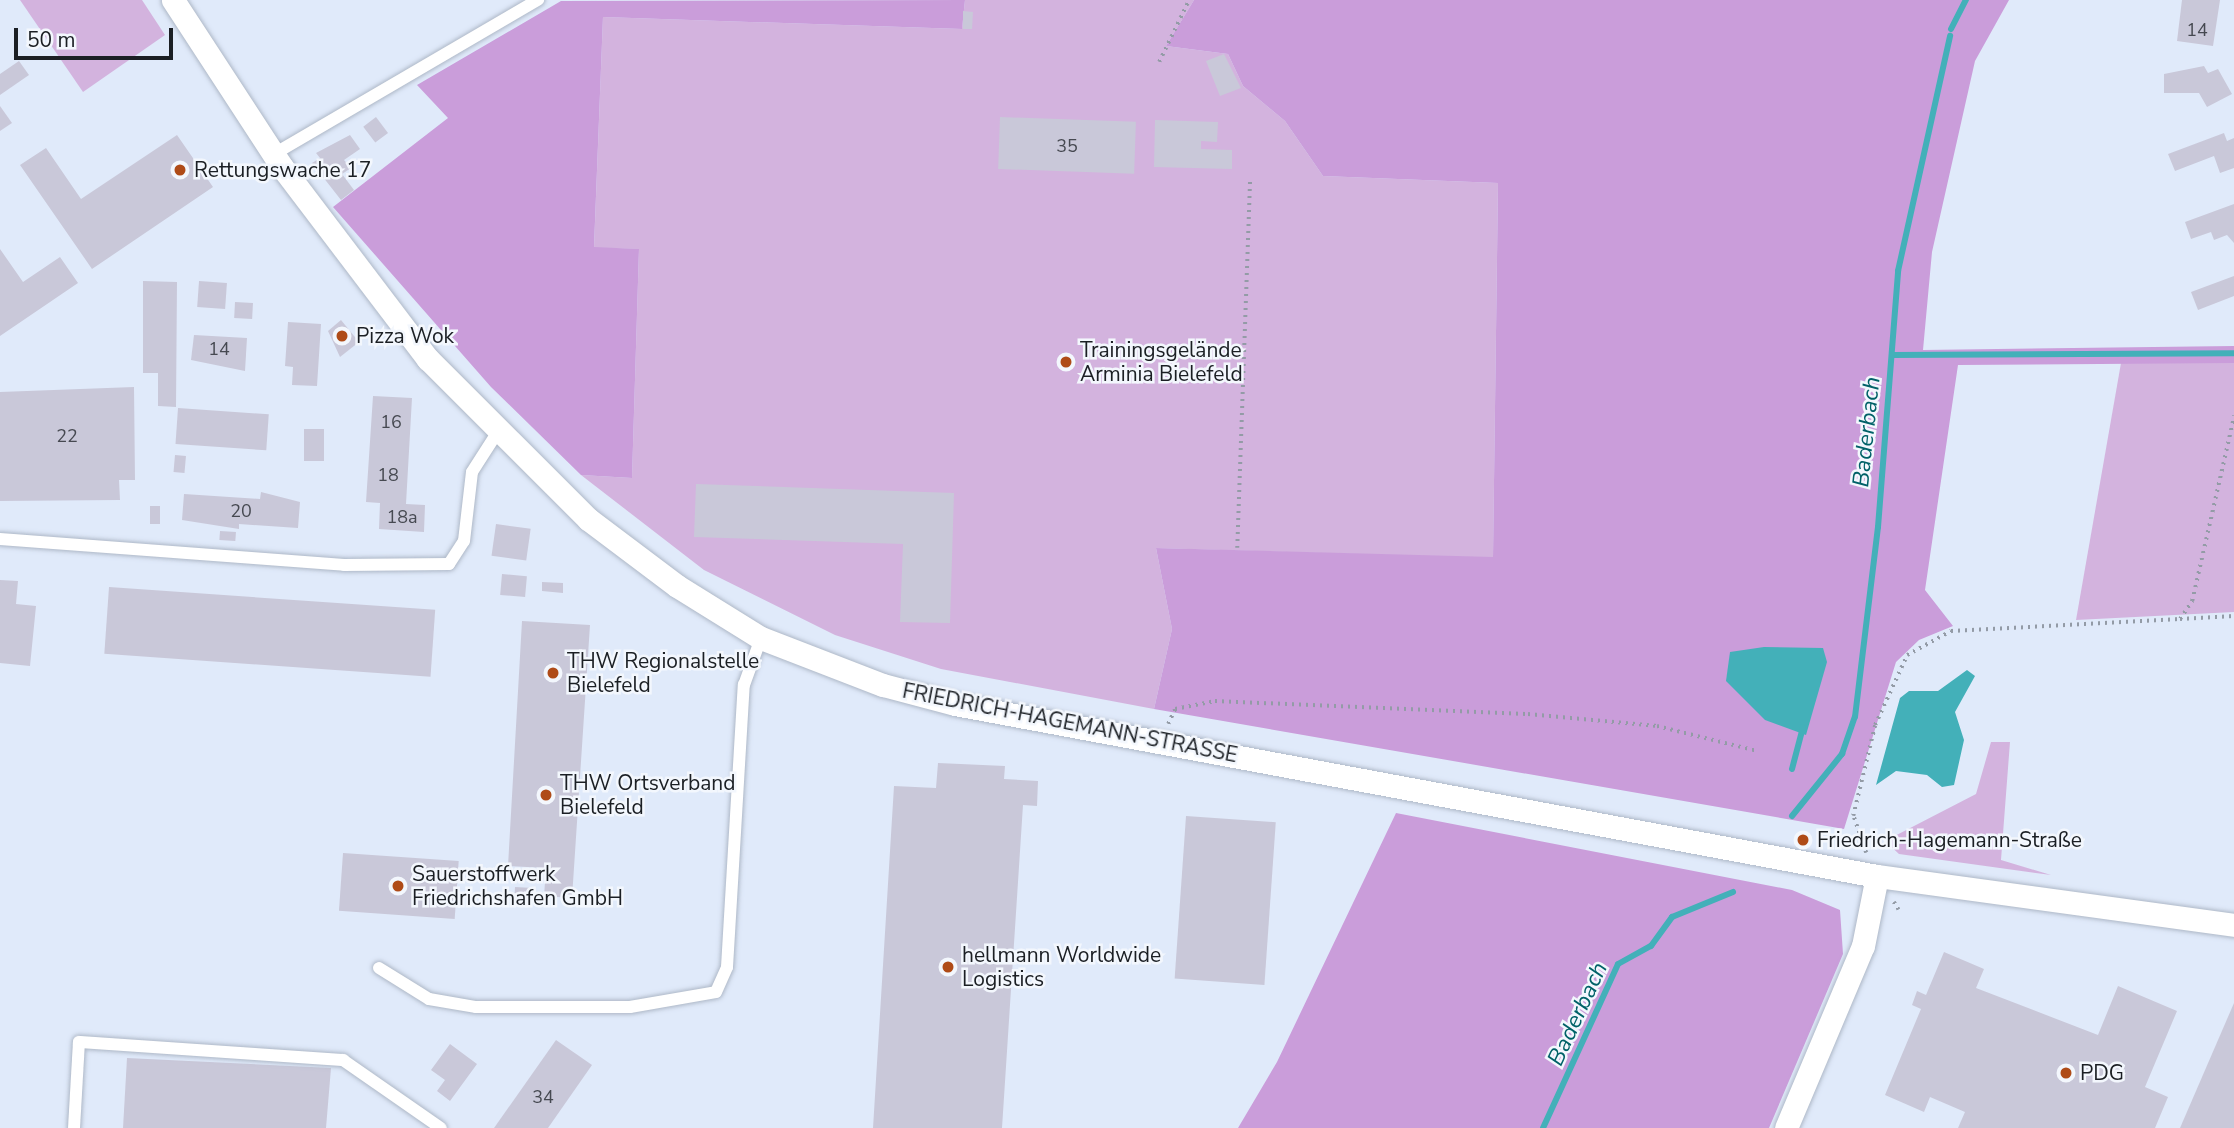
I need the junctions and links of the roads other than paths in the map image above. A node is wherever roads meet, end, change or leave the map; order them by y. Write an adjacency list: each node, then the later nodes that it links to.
1 (173, 0): 3 (street, FRIEDRICH-HAGEMANN-STRASSE)
2 (538, 0): 3 (lane)
3 (274, 154): 4 (street, FRIEDRICH-HAGEMANN-STRASSE)
4 (497, 433): 5 (lane); 6 (street, FRIEDRICH-HAGEMANN-STRASSE)
5 (0, 539)
6 (761, 638): 7 (street, FRIEDRICH-HAGEMANN-STRASSE); 9 (lane)
7 (1877, 876): 8 (street, FRIEDRICH-HAGEMANN-STRASSE); 12 (street)
8 (2234, 925)
9 (379, 968)
10 (74, 1128): 11 (lane)
11 (441, 1128)
12 (1786, 1128)

